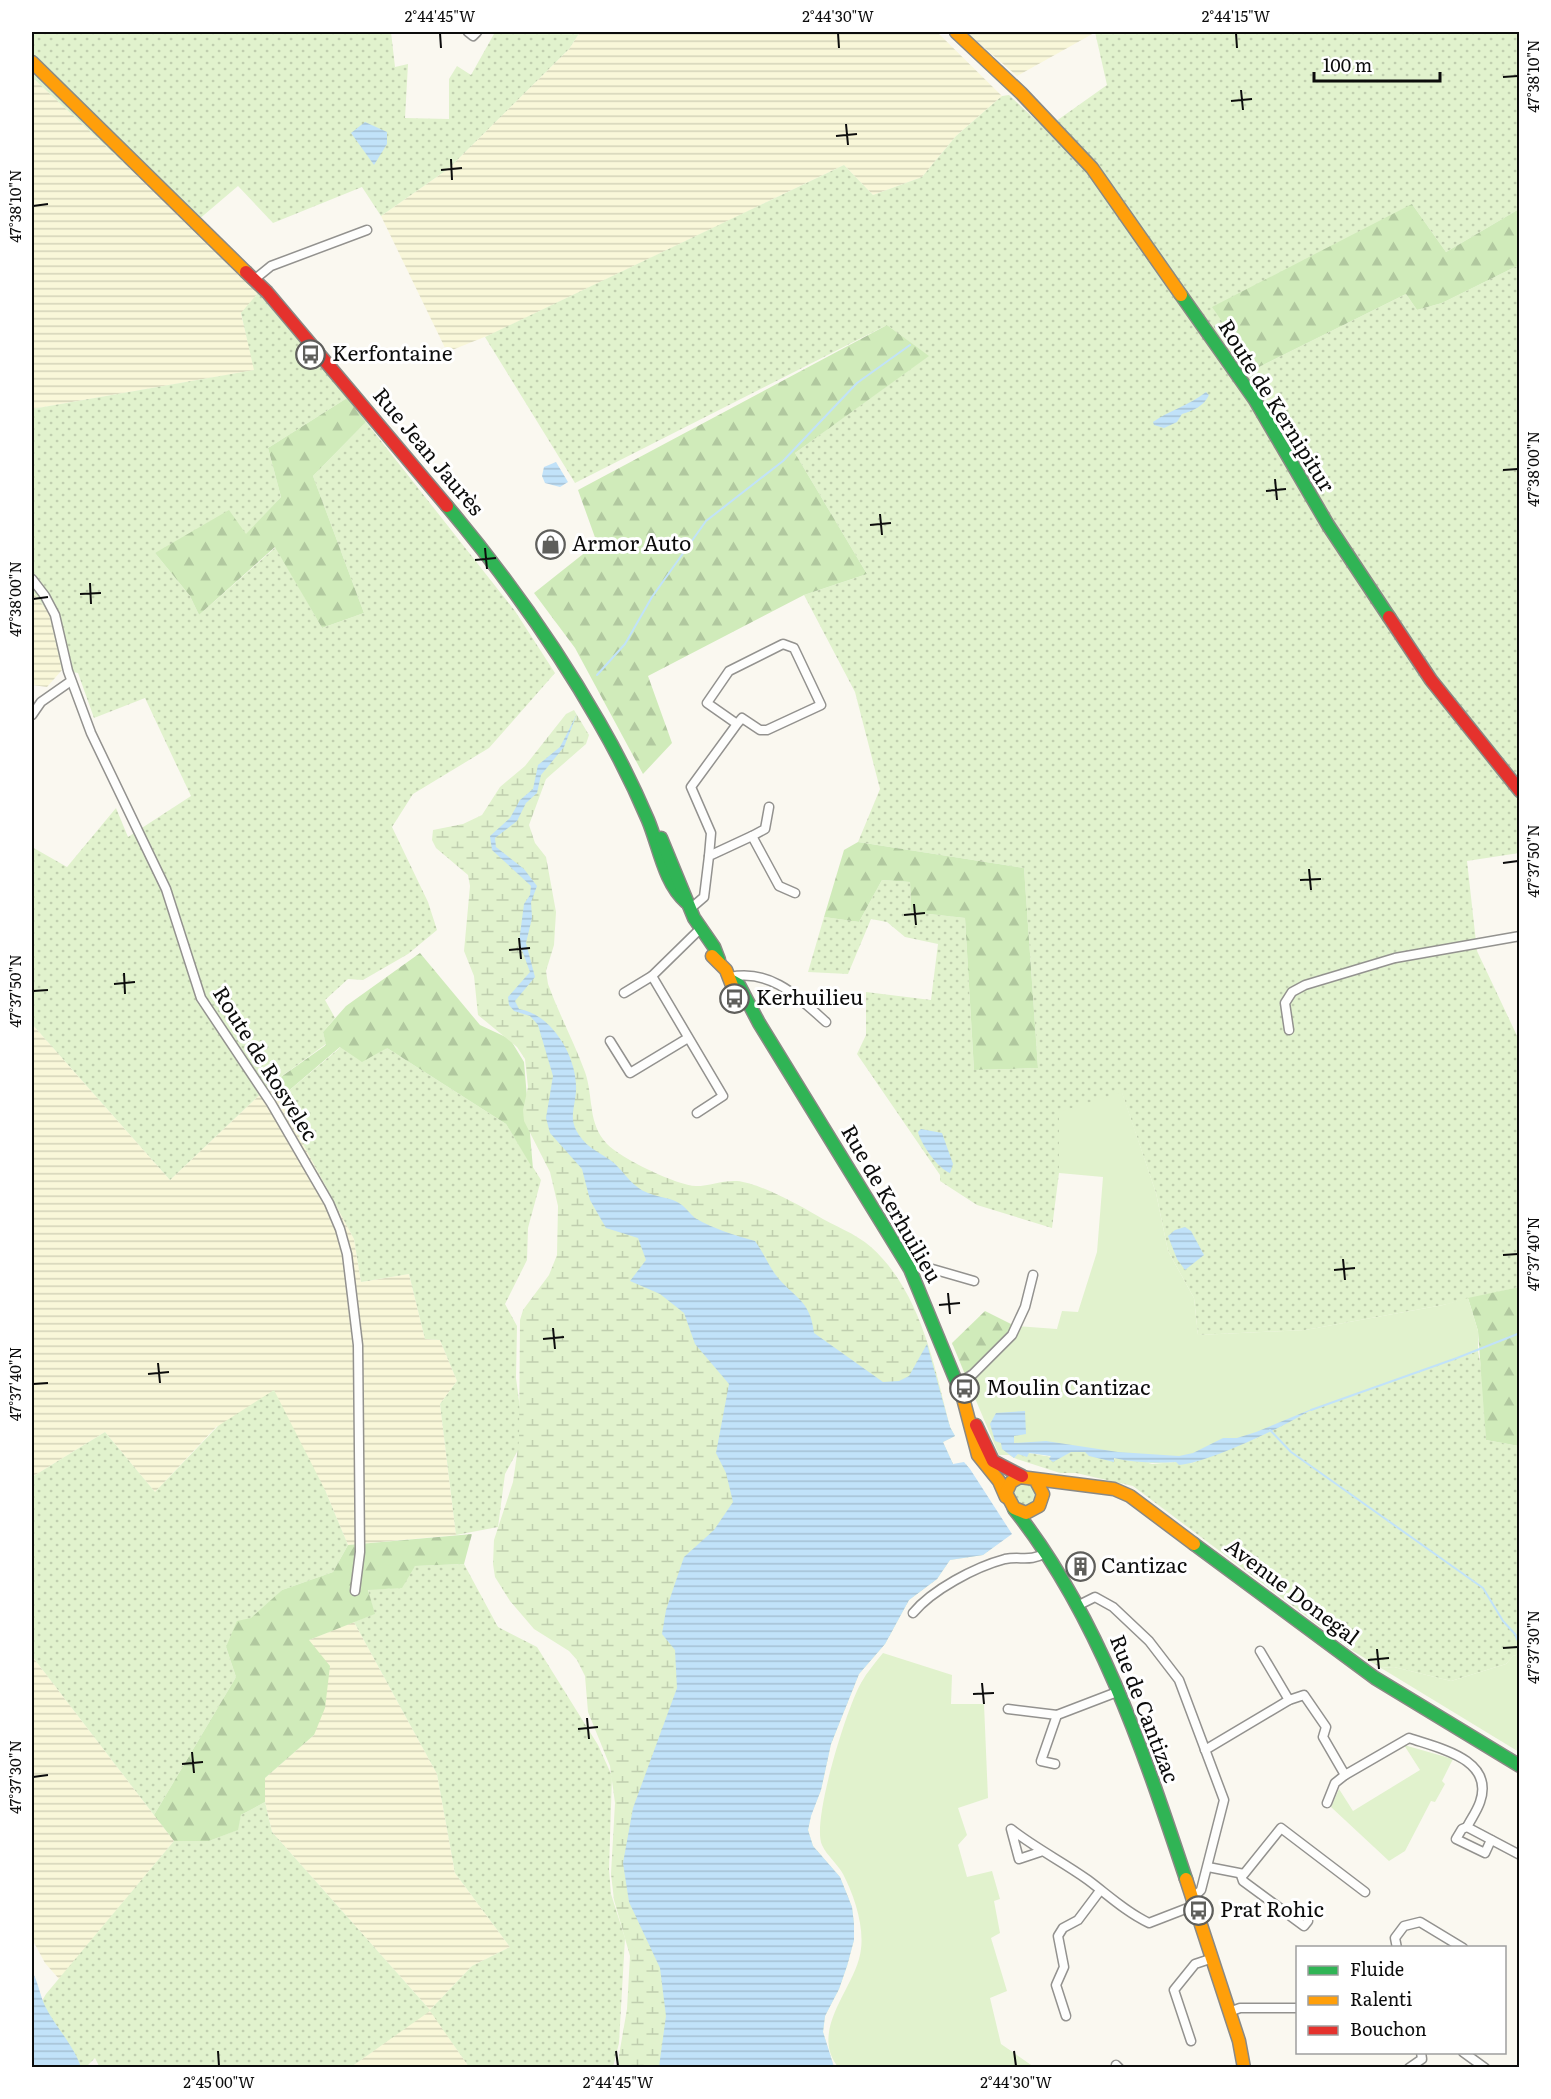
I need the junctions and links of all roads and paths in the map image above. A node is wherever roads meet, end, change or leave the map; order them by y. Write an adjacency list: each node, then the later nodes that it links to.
1 (468, 32): 2 (street)
2 (477, 32)
3 (956, 32): 13 (main road, Route de Kernipitur)
4 (32, 62): 6 (main road, Rue Jean Jaurès)
5 (367, 230): 6 (street)
6 (255, 279): 18 (main road, Rue Jean Jaurès)
7 (32, 579): 8 (street, Route de Rosvelec)
8 (71, 681): 10 (street); 42 (street, Route de Rosvelec)
9 (32, 700): 10 (street)
10 (41, 702): 11 (street)
11 (32, 715)
12 (737, 724): 12 (street); 16 (street)
13 (1520, 791)
14 (769, 807): 15 (street)
15 (752, 836): 16 (street); 17 (street)
16 (709, 856): 18 (street)
17 (795, 892)
18 (688, 905): 19 (main road)
19 (701, 931): 21 (street); 22 (main road, Rue de Kerhuilieu)
20 (1520, 936): 25 (street)
21 (652, 976): 23 (street); 26 (street)
22 (731, 979): 24 (street); 29 (main road, Rue de Kerhuilieu)
23 (624, 993)
24 (826, 1022)
25 (1289, 1030)
26 (688, 1038): 27 (street); 28 (street)
27 (609, 1041)
28 (697, 1113)
29 (910, 1269): 31 (street); 32 (main road, Rue de Kerhuilieu)
30 (1033, 1275): 32 (street)
31 (974, 1281)
32 (959, 1383): 33 (main road, Rue de Kerhuilieu)
33 (969, 1415): 34 (main road, Rue de Kerhuilieu); 37 (main road, Rue de Kerhuilieu)
34 (1023, 1476): 35 (main road); 37 (main road)
35 (1036, 1480): 36 (main road, Avenue Donegal); 38 (main road)
36 (1068, 1484): 38 (main road); 52 (main road, Avenue Donegal)
37 (1006, 1497): 39 (main road)
38 (1040, 1504): 39 (main road); 40 (main road)
39 (1013, 1509): 40 (main road, Rue de Cantizac)
40 (1035, 1536): 41 (main road, Rue de Cantizac)
41 (1045, 1553): 43 (main road, Rue de Cantizac); 44 (street)
42 (355, 1591)
43 (1079, 1605): 46 (main road, Rue de Cantizac); 50 (street)
44 (913, 1613)
45 (1260, 1651): 47 (street)
46 (1117, 1692): 49 (street); 63 (main road, Rue de Cantizac)
47 (1289, 1700): 50 (street); 53 (street)
48 (1008, 1709): 49 (street)
49 (1057, 1715): 51 (street)
50 (1205, 1750): 59 (street)
51 (1055, 1764)
52 (1520, 1766)
53 (1345, 1775): 54 (street); 55 (street)
54 (1327, 1803)
55 (1467, 1827): 56 (street); 56 (street)
56 (1491, 1840): 58 (street)
57 (1040, 1852): 61 (street)
58 (1520, 1855)
59 (1208, 1867): 60 (street); 63 (street)
60 (1241, 1875): 62 (street); 64 (street)
61 (1099, 1892): 63 (street); 70 (street)
62 (1365, 1892)
63 (1192, 1903): 67 (main road, Rue de Cantizac)
64 (1308, 1921)
65 (1397, 1946): 66 (street)
66 (1461, 1946)
67 (1210, 1959): 69 (main road, Rue de Cantizac); 71 (street)
68 (1296, 2008): 69 (street)
69 (1229, 2012): 74 (main road, Rue de Cantizac)
70 (1066, 2016)
71 (1191, 2041)
72 (1421, 2054): 75 (street)
73 (1466, 2054): 76 (street)
74 (1244, 2067)
75 (1409, 2067)
76 (1485, 2067)

